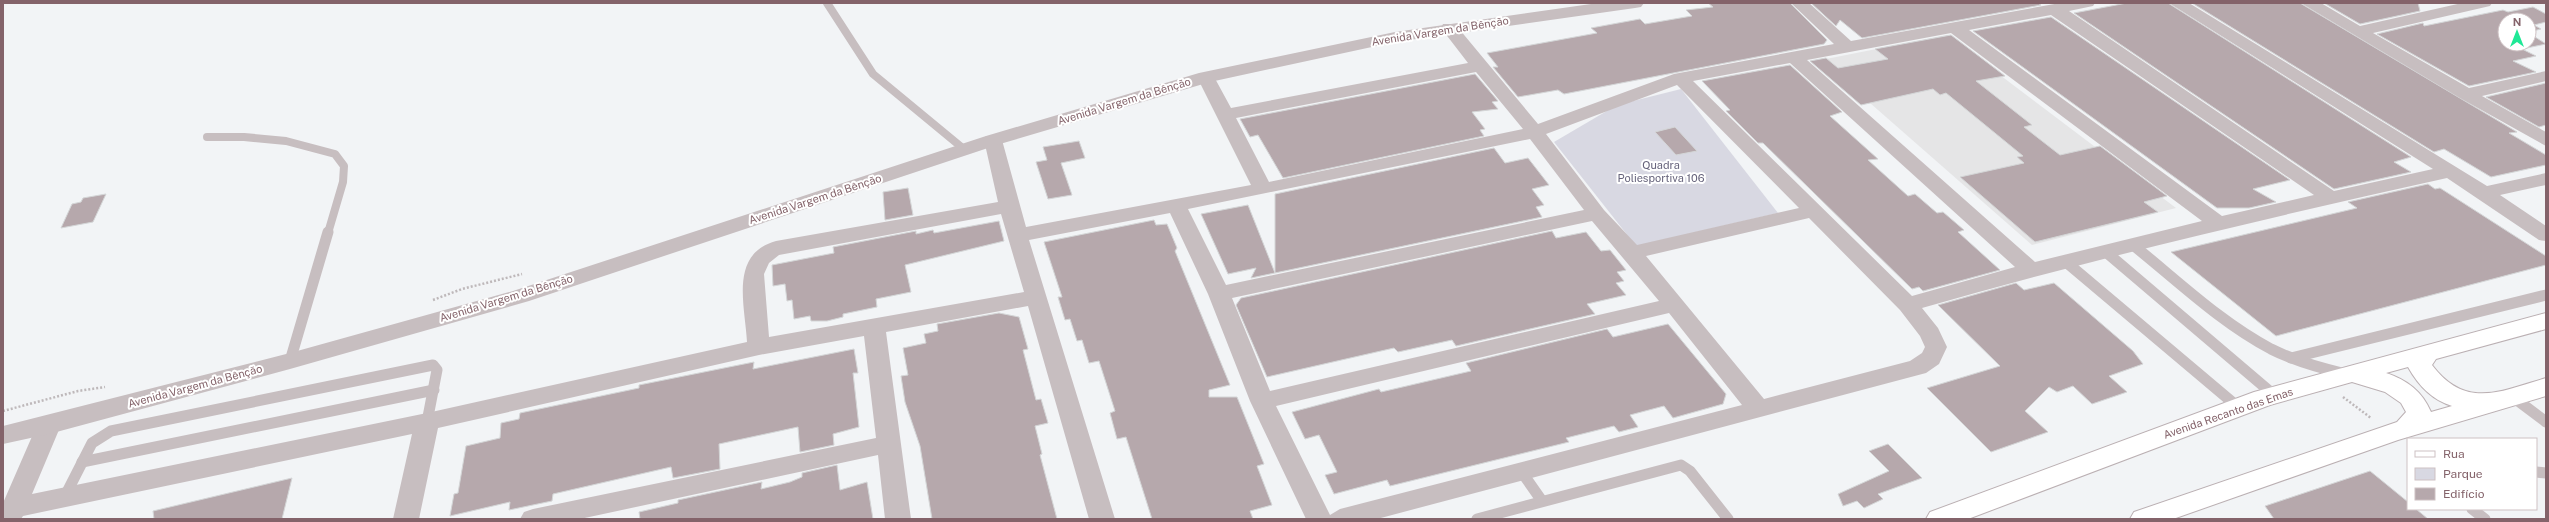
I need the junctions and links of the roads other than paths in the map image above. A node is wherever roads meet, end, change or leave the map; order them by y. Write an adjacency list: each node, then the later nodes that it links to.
1 (828, 3): 26 (lane)
2 (1635, 3): 11 (street, Avenida Vargem da Bênção)
3 (1799, 3): 14 (street)
4 (2087, 3): 9 (street)
5 (2177, 3): 27 (street)
6 (2309, 3): 13 (street)
7 (2430, 3): 10 (street)
8 (2484, 3): 10 (street)
9 (2054, 9): 12 (street); 31 (street)
10 (2446, 12): 13 (street)
11 (1448, 28): 16 (street); 18 (street, Avenida Vargem da Bênção)
12 (1954, 28): 14 (street); 36 (street)
13 (2359, 32): 20 (street)
14 (1847, 47): 15 (street)
15 (1794, 58): 19 (street); 43 (street)
16 (1479, 66): 21 (street); 22 (street)
17 (2546, 76): 20 (street)
18 (1206, 77): 21 (street); 24 (street, Avenida Vargem da Bênção)
19 (1680, 78): 22 (street); 34 (street)
20 (2466, 94): 25 (street)
21 (1226, 114): 29 (street)
22 (1535, 132): 29 (street); 35 (street)
23 (207, 137): 54 (lane)
24 (993, 140): 26 (street, Avenida Vargem da Bênção); 33 (street)
25 (2546, 140)
26 (965, 150): 54 (street, Avenida Vargem da Bênção)
27 (2450, 171): 30 (street); 31 (street)
28 (2546, 179): 30 (street)
29 (1263, 189): 32 (street)
30 (2484, 193): 37 (street)
31 (2332, 199): 36 (street)
32 (1176, 205): 38 (street); 44 (street)
33 (1009, 206): 38 (street); 51 (street)
34 (1813, 211): 41 (street); 48 (street)
35 (1597, 214): 41 (street); 44 (street)
36 (2218, 223): 39 (street)
37 (2546, 235)
38 (1019, 236): 46 (street)
39 (2133, 245): 40 (street); 53 (lane)
40 (2106, 252): 42 (street); 58 (lane)
41 (1632, 253): 47 (street)
42 (2066, 262): 43 (street); 61 (lane)
43 (2031, 270): 48 (street)
44 (1219, 294): 60 (street)
45 (2546, 295): 53 (lane)
46 (1036, 297): 50 (street); 78 (street)
47 (1673, 305): 60 (street); 62 (street)
48 (1908, 305): 62 (street)
49 (2546, 321): 52 (main road, Avenida Recanto das Emas)
50 (874, 326): 51 (street); 68 (street)
51 (759, 347): 63 (street)
52 (2426, 356): 55 (main road, Avenida Recanto das Emas); 59 (main road)
53 (2292, 358): 55 (lane)
54 (290, 361): 65 (street, Avenida Vargem da Bênção)
55 (2349, 375): 58 (main road, Avenida Recanto das Emas); 66 (main road)
56 (2546, 387): 59 (main road)
57 (434, 390): 63 (lane); 69 (lane); 69 (lane)
58 (2274, 395): 61 (main road, Avenida Recanto das Emas)
59 (2504, 400): 64 (lane); 66 (main road)
60 (1262, 401): 79 (street)
61 (2238, 408): 83 (main road, Avenida Recanto das Emas)
62 (1760, 409): 70 (street)
63 (427, 422): 71 (street); 75 (street)
64 (2546, 422)
65 (49, 425): 67 (street, Avenida Vargem da Bênção); 74 (street)
66 (2397, 431): 84 (main road)
67 (3, 435)
68 (889, 444): 76 (street); 77 (street)
69 (82, 462): 71 (lane)
70 (1521, 471): 72 (lane); 80 (street)
71 (64, 498): 74 (street)
72 (1542, 501): 81 (lane); 82 (lane)
73 (2473, 510): 85 (lane)
74 (11, 514)
75 (406, 519)
76 (533, 519)
77 (898, 519)
78 (1102, 519)
79 (1319, 519)
80 (1340, 519)
81 (1477, 519)
82 (1728, 519)
83 (1939, 519)
84 (2143, 519)
85 (2485, 519)

